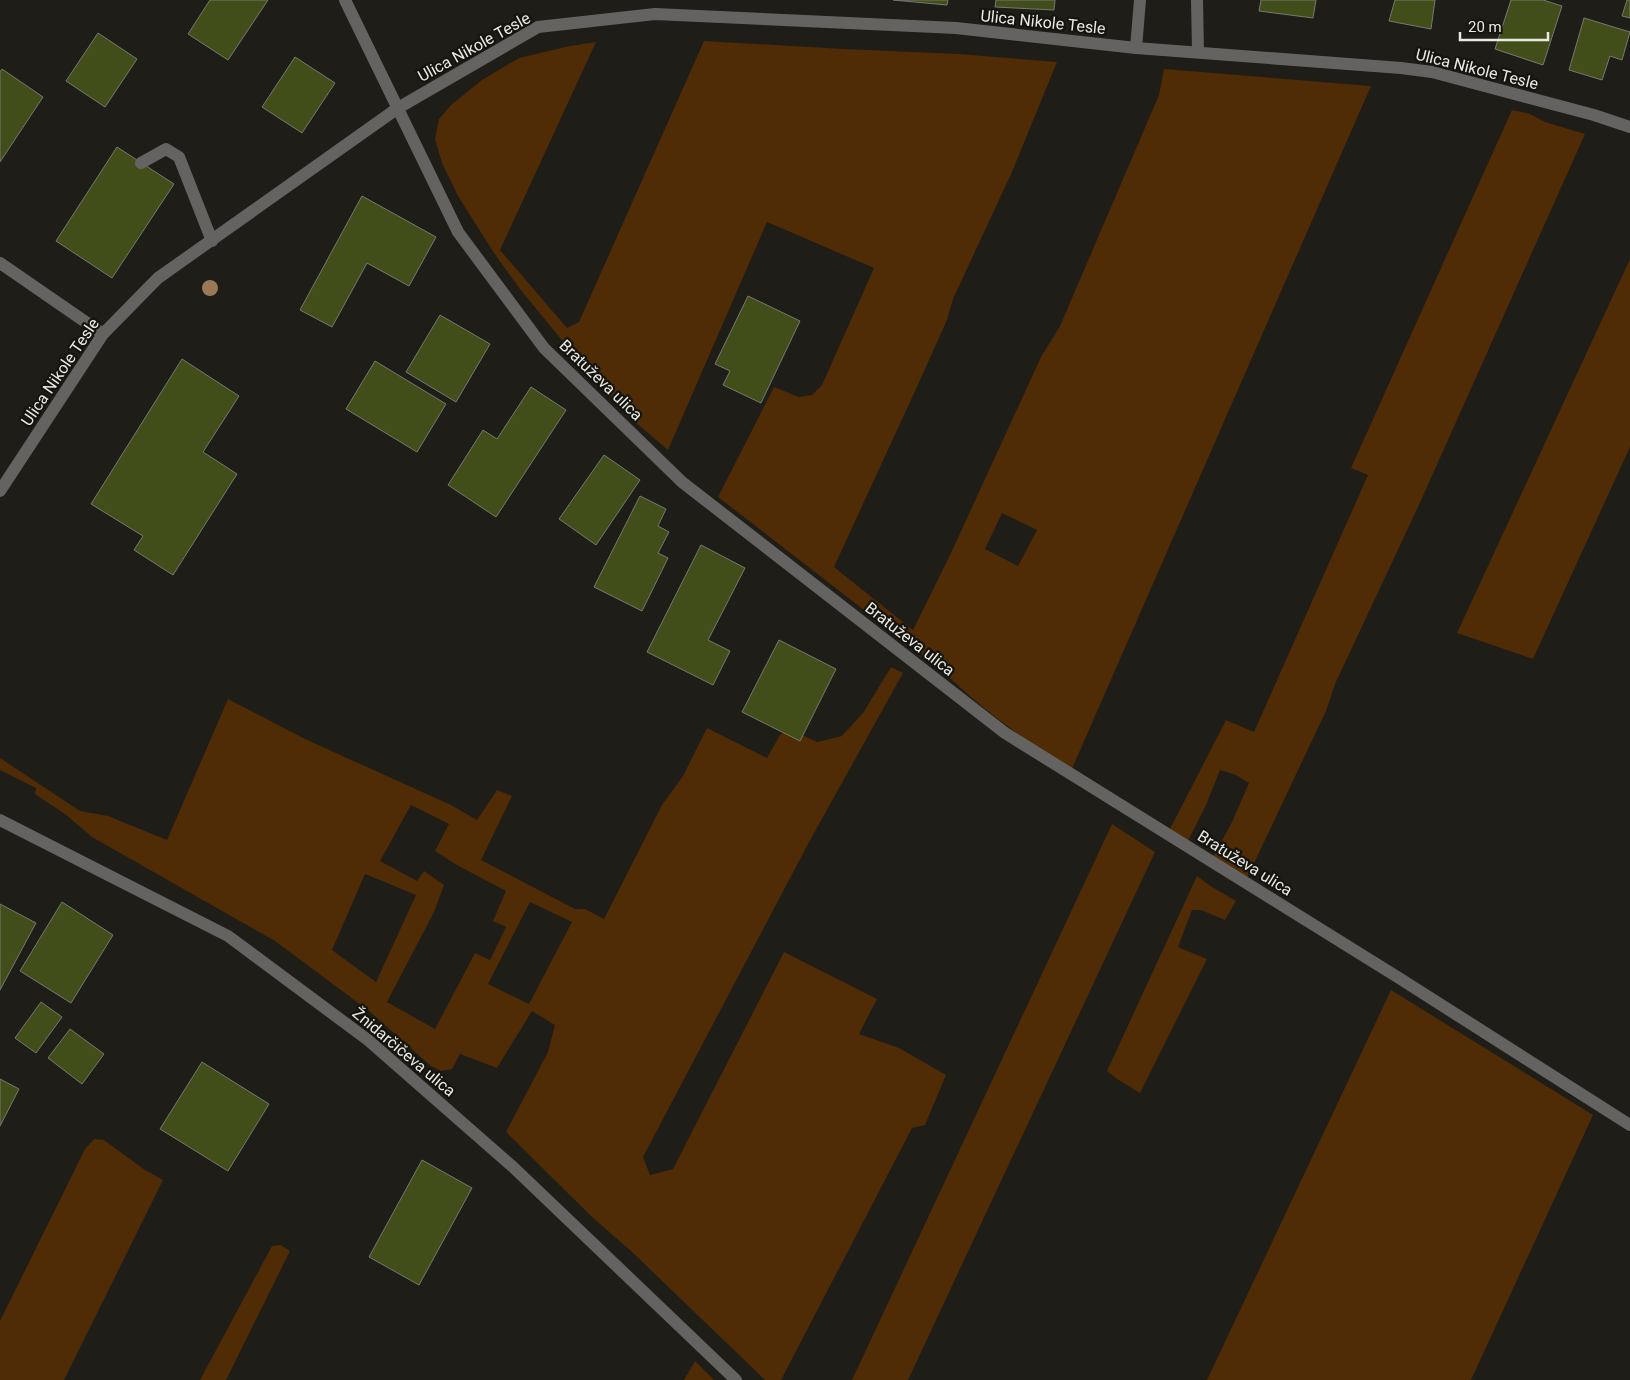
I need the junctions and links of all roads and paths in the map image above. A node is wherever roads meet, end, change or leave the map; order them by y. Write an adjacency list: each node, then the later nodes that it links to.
1 (344, 0): 6 (street, Bratuževa ulica)
2 (1140, 0): 4 (street)
3 (1197, 0): 5 (street)
4 (1136, 48): 5 (street, Ulica Nikole Tesle); 6 (street, Ulica Nikole Tesle)
5 (1198, 52): 7 (street, Ulica Nikole Tesle)
6 (398, 108): 9 (street, Ulica Nikole Tesle); 14 (street, Bratuževa ulica)
7 (1630, 127)
8 (141, 163): 9 (street)
9 (212, 241): 11 (street, Ulica Nikole Tesle)
10 (0, 263): 11 (street)
11 (102, 334): 12 (street, Ulica Nikole Tesle)
12 (0, 491)
13 (0, 820): 15 (street, Žnidarčičeva ulica)
14 (1630, 1125)
15 (736, 1380)

